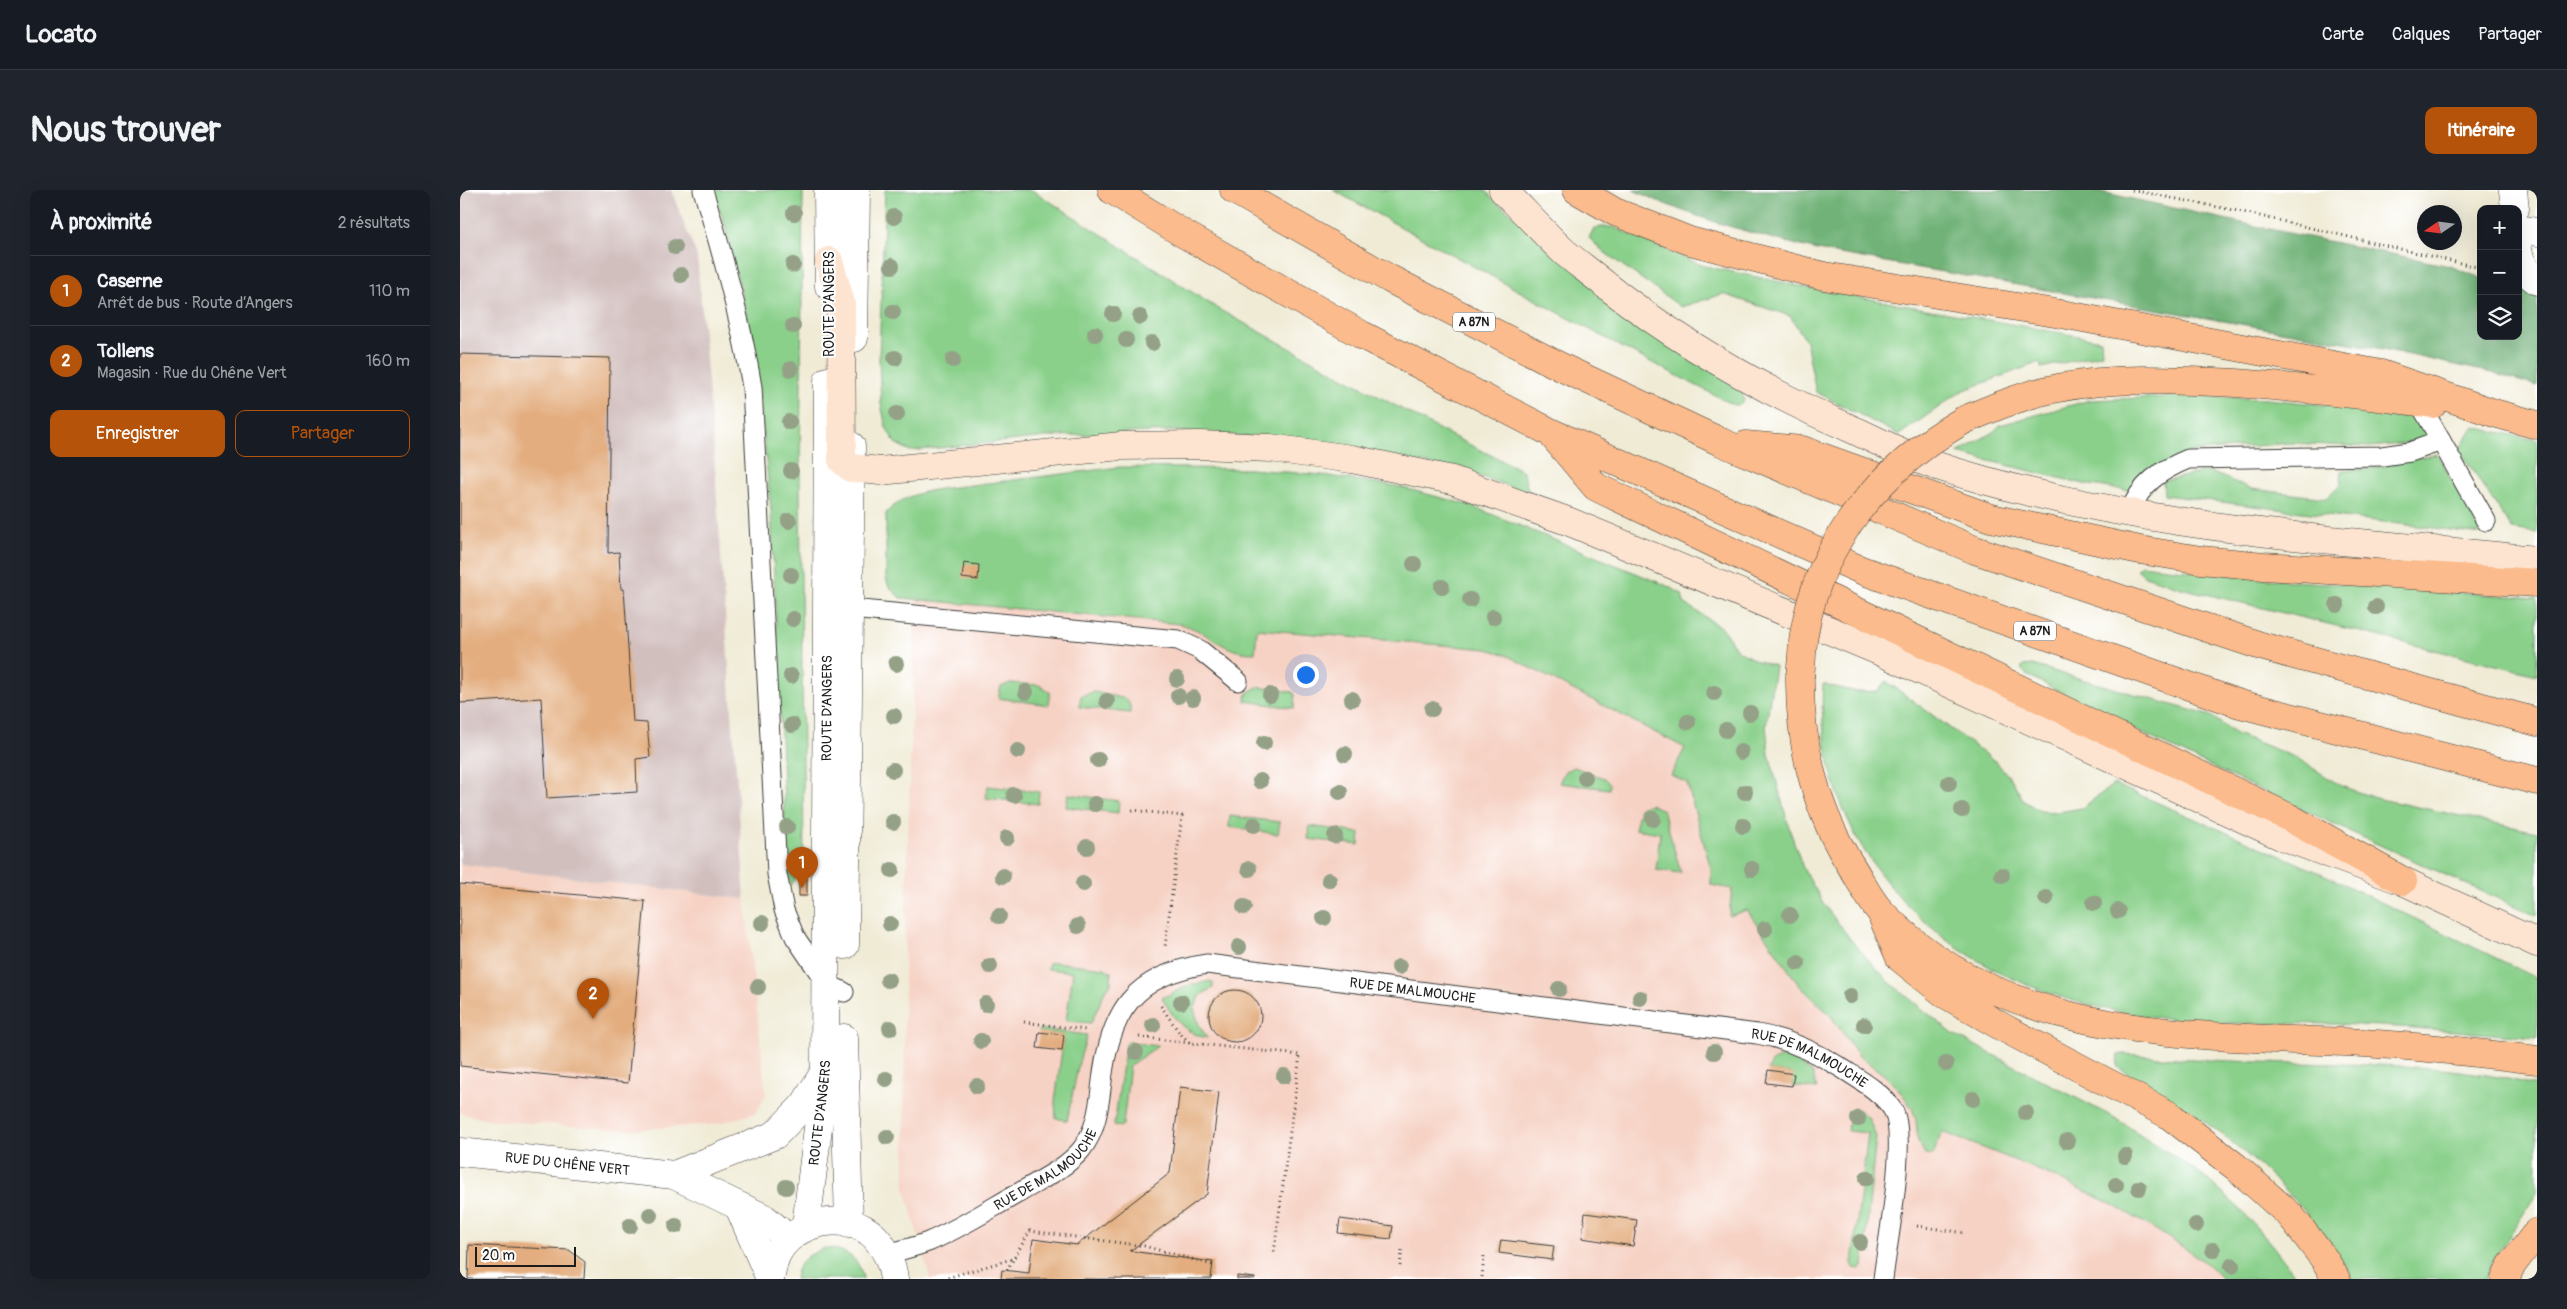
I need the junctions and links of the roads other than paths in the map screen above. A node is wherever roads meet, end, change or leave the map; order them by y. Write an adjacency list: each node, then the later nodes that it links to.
1 (703, 190): 34 (lane)
2 (828, 190): 12 (street, ROUTE D’ANGERS)
3 (856, 190): 21 (street, ROUTE D’ANGERS)
4 (1112, 190): 18 (highway, A 87N)
5 (1234, 190): 20 (highway, A 87N)
6 (1503, 190): 22 (main road)
7 (1577, 190): 16 (highway)
8 (2513, 190): 9 (street)
9 (2515, 205)
10 (2522, 230): 11 (street)
11 (2537, 232)
12 (829, 262): 21 (main road); 27 (street, ROUTE D’ANGERS)
13 (2522, 264): 14 (street)
14 (2537, 281)
15 (2419, 402): 16 (highway); 19 (lane); 32 (highway, bridge)
16 (2494, 413): 17 (highway)
17 (2537, 425)
18 (1550, 432): 30 (highway, A 87N); 31 (highway)
19 (2440, 441): 22 (lane); 23 (lane)
20 (1721, 442): 25 (highway); 29 (highway, A 87N)
21 (851, 468): 26 (street, ROUTE D’ANGERS); 31 (main road)
22 (2130, 512): 24 (main road)
23 (2486, 521)
24 (2537, 560)
25 (2537, 582)
26 (851, 609): 27 (street, ROUTE D’ANGERS); 28 (lane)
27 (838, 680): 34 (street, ROUTE D’ANGERS)
28 (1238, 681)
29 (2537, 722)
30 (2537, 781)
31 (2403, 881): 33 (main road)
32 (1880, 912): 35 (highway); 46 (highway)
33 (2537, 942)
34 (836, 988): 36 (street, ROUTE D’ANGERS); 40 (street, ROUTE D’ANGERS)
35 (2537, 1060)
36 (825, 1071): 38 (street, RUE DU CHÊNE VERT); 41 (street, ROUTE D’ANGERS)
37 (460, 1152): 38 (street, RUE DU CHÊNE VERT)
38 (674, 1175): 39 (street, RUE DU CHÊNE VERT)
39 (739, 1207): 41 (street, RUE DU CHÊNE VERT); 44 (street)
40 (849, 1224): 41 (street); 43 (street)
41 (797, 1232): 44 (street)
42 (2537, 1232): 47 (highway)
43 (891, 1267): 45 (lane, RUE DE MALMOUCHE)
44 (770, 1279)
45 (1883, 1279)
46 (2336, 1279)
47 (2505, 1279)

